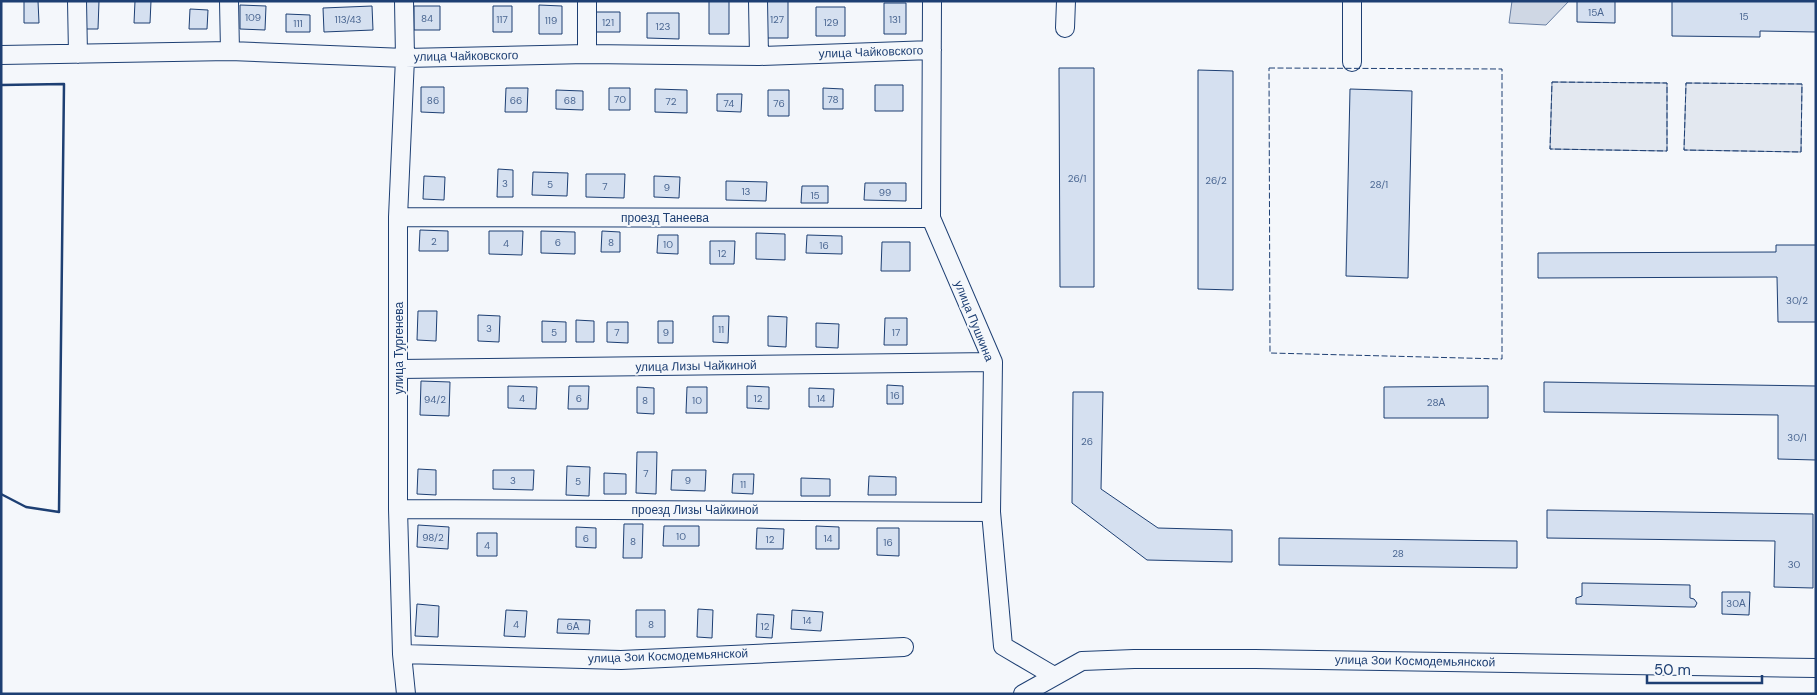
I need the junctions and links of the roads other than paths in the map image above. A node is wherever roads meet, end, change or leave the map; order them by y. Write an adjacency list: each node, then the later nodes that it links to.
1 (77, 1): 12 (street)
2 (230, 1): 11 (street)
3 (404, 1): 16 (street, улица Тургенева)
4 (587, 1): 13 (street)
5 (758, 1): 15 (street)
6 (932, 1): 10 (street, улица Пушкина)
7 (1066, 1): 9 (street)
8 (1352, 1): 17 (street)
9 (1065, 28)
10 (932, 50): 15 (street, улица Чайковского); 19 (street, улица Пушкина)
11 (230, 51): 12 (street, улица Чайковского); 16 (street, улица Чайковского)
12 (78, 54): 14 (street, улица Чайковского)
13 (587, 54): 15 (street, улица Чайковского); 16 (street, улица Чайковского)
14 (1, 55)
15 (759, 56)
16 (405, 58): 18 (street, улица Тургенева)
17 (1352, 62)
18 (398, 217): 19 (street, проезд Танеева); 21 (street, улица Тургенева)
19 (931, 218): 20 (street, улица Пушкина)
20 (993, 362): 21 (street, улица Лизы Чайкиной); 23 (street, улица Пушкина)
21 (399, 369): 22 (street, улица Тургенева)
22 (398, 509): 23 (street, проезд Лизы Чайкиной); 25 (street, улица Тургенева)
23 (992, 512): 27 (street, улица Пушкина)
24 (904, 647): 25 (street, улица Зои Космодемьянской)
25 (402, 654): 28 (street, улица Тургенева)
26 (1816, 668): 27 (street, улица Зои Космодемьянской)
27 (1054, 676): 29 (street, улица Зои Космодемьянской)
28 (406, 694)
29 (1023, 694)

